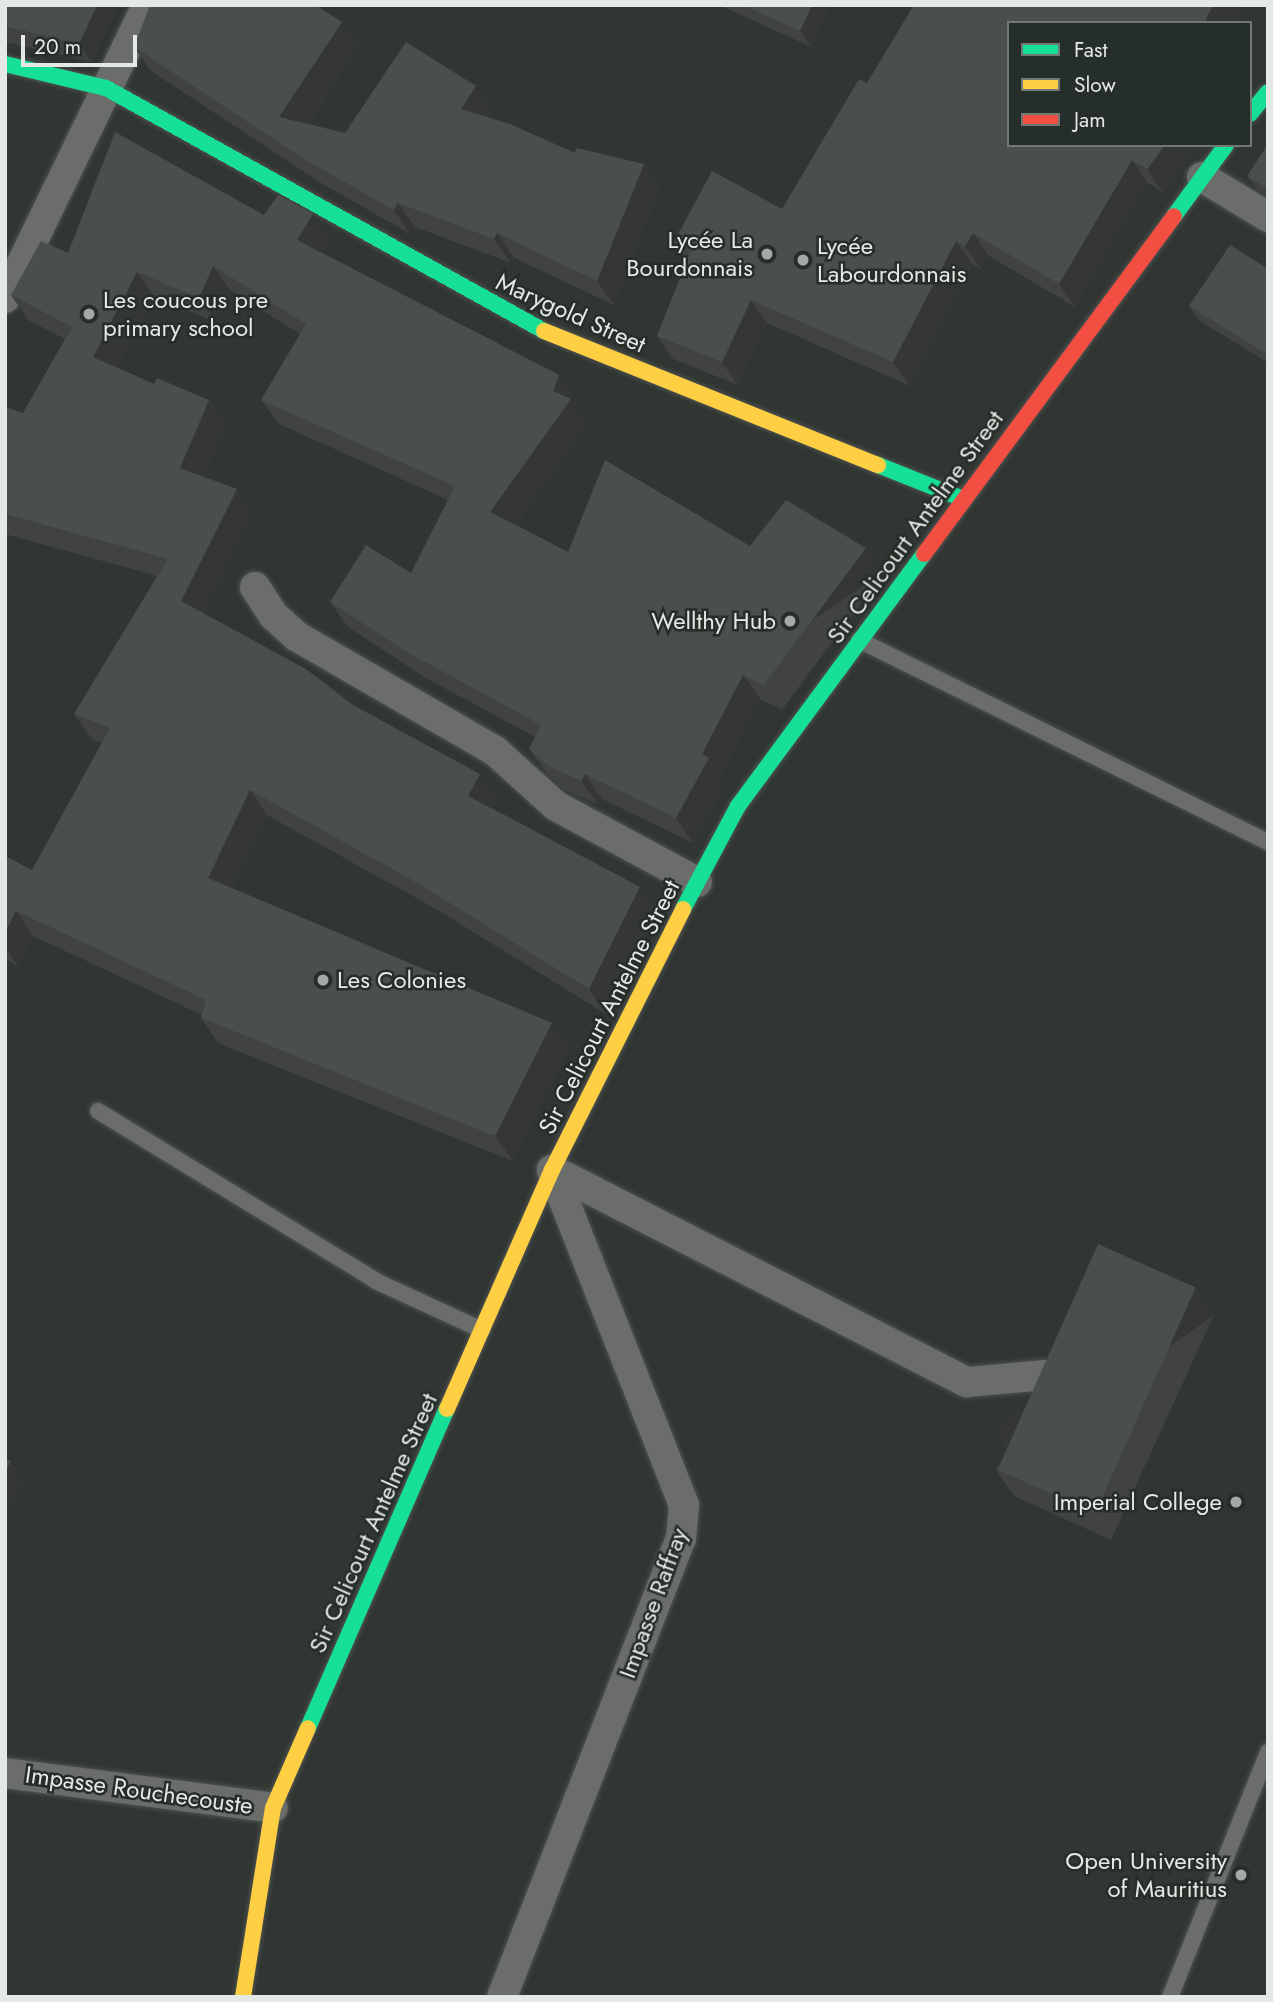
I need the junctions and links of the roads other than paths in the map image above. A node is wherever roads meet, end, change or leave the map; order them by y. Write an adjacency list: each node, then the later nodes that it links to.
1 (147, 5): 3 (street)
2 (5, 64): 3 (street, Marygold Street)
3 (107, 88): 9 (street); 10 (street, Marygold Street)
4 (1268, 92): 5 (street)
5 (1252, 112)
6 (1224, 147): 7 (street, Sir Celicourt Antelme Street)
7 (1202, 177): 8 (street); 10 (street, Sir Celicourt Antelme Street)
8 (1268, 217)
9 (5, 298)
10 (963, 499): 12 (street, Sir Celicourt Antelme Street)
11 (255, 587): 14 (street)
12 (859, 640): 13 (lane); 14 (street, Sir Celicourt Antelme Street)
13 (1268, 842)
14 (697, 882): 16 (street, Sir Celicourt Antelme Street)
15 (98, 1111): 17 (lane)
16 (552, 1170): 17 (street, Sir Celicourt Antelme Street); 18 (street); 23 (street, Impasse Raffray)
17 (482, 1330): 21 (street, Sir Celicourt Antelme Street)
18 (1045, 1375)
19 (1268, 1752): 24 (lane)
20 (5, 1773): 21 (street, Impasse Rouchecouste)
21 (273, 1808): 22 (street, Sir Celicourt Antelme Street)
22 (243, 1997)
23 (502, 1997)
24 (1170, 1997)

